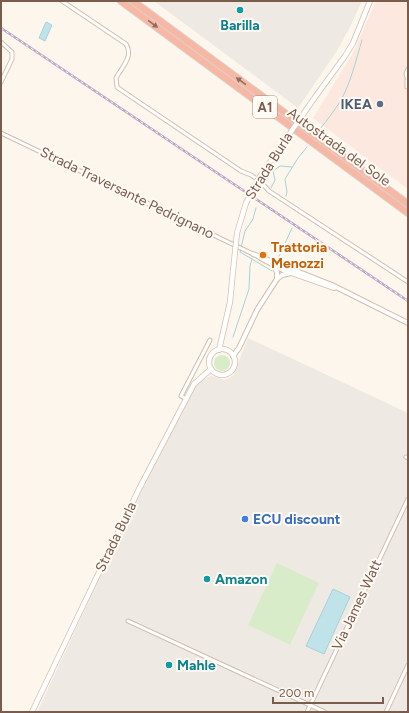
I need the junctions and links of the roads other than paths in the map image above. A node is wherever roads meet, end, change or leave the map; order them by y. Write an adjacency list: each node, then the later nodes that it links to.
1 (62, 1): 19 (street)
2 (121, 1): 12 (highway, Autostrada del Sole / A1, one-way to 12)
3 (133, 1): 11 (highway, Autostrada del Sole / A1, one-way to 3)
4 (370, 1): 23 (main road, Strada Burla, bridge)
5 (1, 42): 8 (street)
6 (408, 69): 7 (street)
7 (408, 80): 9 (street)
8 (1, 82)
9 (408, 87)
10 (1, 132): 13 (street, Strada Traversante Pedrignano)
11 (408, 204)
12 (408, 213)
13 (253, 254): 14 (street, Strada Traversante Pedrignano); 15 (street, Strada Traversante Pedrignano)
14 (280, 264): 16 (street); 18 (street, Strada Traversante Pedrignano)
15 (274, 266): 16 (street, Strada Traversante Pedrignano); 17 (street)
16 (283, 273): 17 (street); 18 (street, Strada Traversante Pedrignano); 20 (street, Strada Traversante Pedrignano)
17 (277, 279): 24 (street)
18 (316, 279): 20 (street, Strada Traversante Pedrignano)
19 (408, 282)
20 (342, 290): 21 (street, Strada Traversante Pedrignano)
21 (408, 323)
22 (210, 340): 26 (street)
23 (219, 350): 24 (main road); 25 (main road, Strada Burla)
24 (232, 356): 25 (main road)
25 (211, 369): 26 (main road, Strada Burla)
26 (186, 399): 31 (main road, Strada Burla)
27 (408, 499): 30 (street, Via James Watt)
28 (128, 621): 30 (street)
29 (408, 665): 34 (street)
30 (310, 705): 32 (street, Via James Watt); 33 (street)
31 (32, 712)
32 (306, 712)
33 (325, 712)
34 (386, 712)

